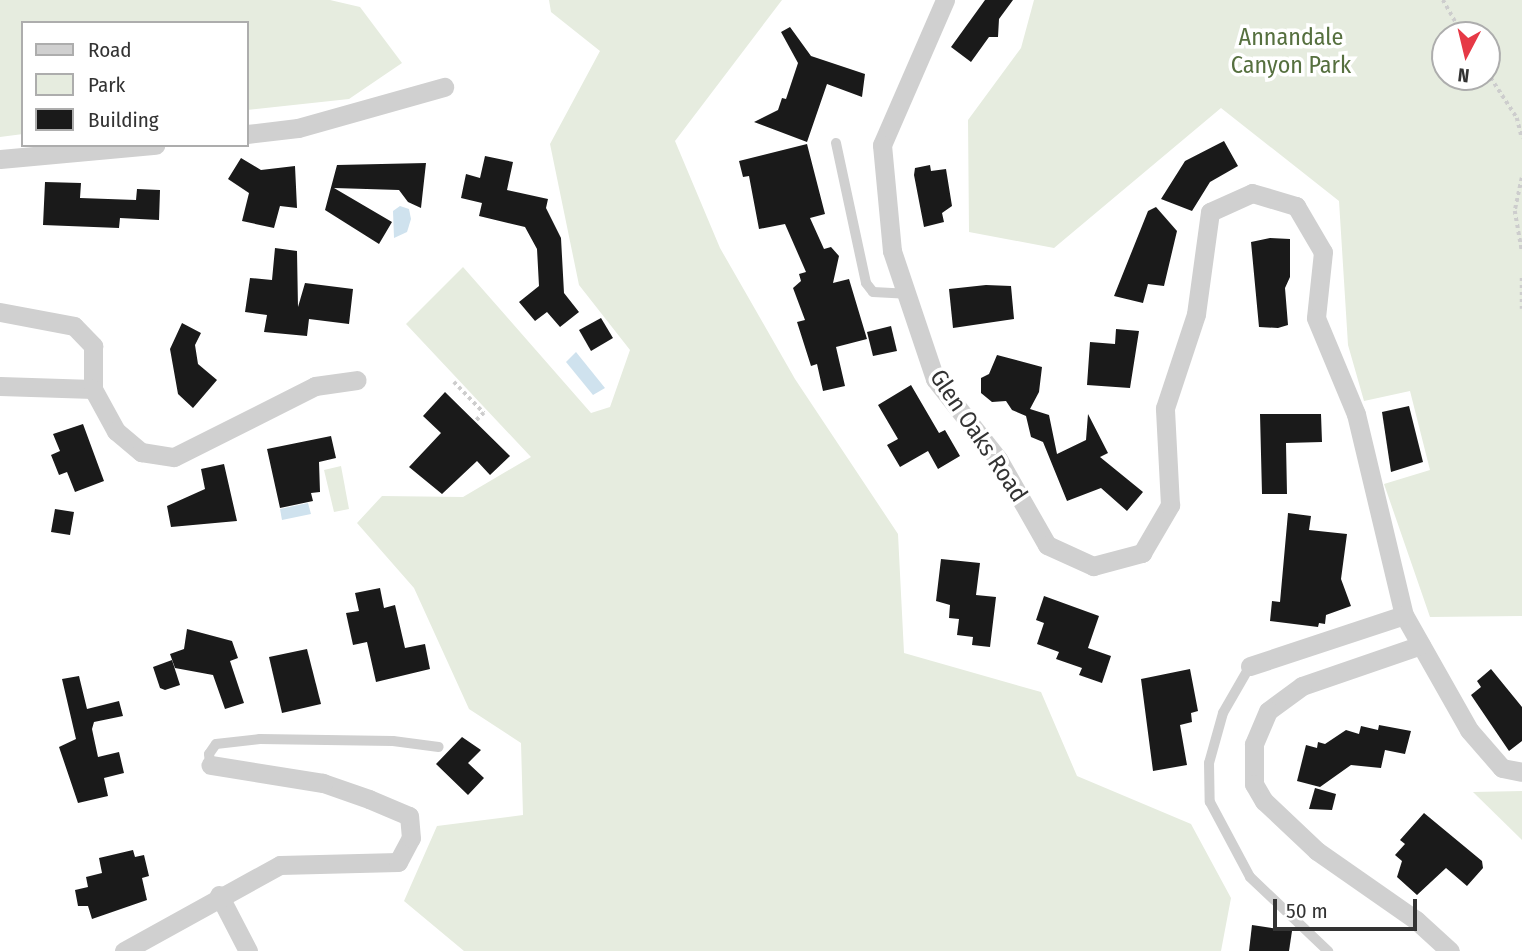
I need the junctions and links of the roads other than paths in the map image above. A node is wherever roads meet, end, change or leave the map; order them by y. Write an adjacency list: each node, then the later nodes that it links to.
1 (945, 0): 7 (street, Glen Oaks Road)
2 (443, 87): 3 (street)
3 (248, 134)
4 (836, 144): 7 (lane)
5 (133, 147): 6 (street)
6 (0, 159)
7 (906, 294): 12 (street, Glen Oaks Road)
8 (0, 312): 11 (street)
9 (357, 380): 11 (street)
10 (0, 387): 11 (street)
11 (93, 389)
12 (1404, 615): 13 (street, Glen Oaks Road); 14 (street)
13 (1422, 645): 17 (street, Glen Oaks Road); 22 (street)
14 (1250, 666): 21 (lane)
15 (439, 747): 16 (lane)
16 (210, 765): 18 (street)
17 (1522, 772)
18 (219, 895): 19 (street); 20 (street)
19 (124, 951)
20 (248, 951)
21 (1328, 951)
22 (1450, 951)

